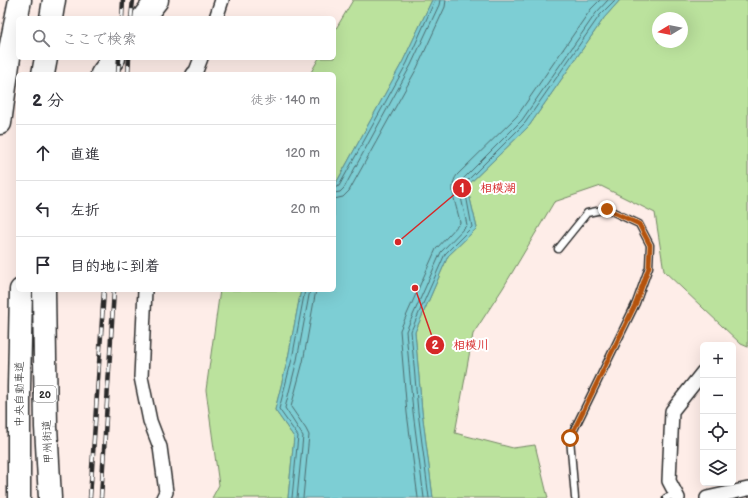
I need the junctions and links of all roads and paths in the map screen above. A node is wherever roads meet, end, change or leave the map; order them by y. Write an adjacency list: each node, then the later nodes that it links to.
1 (20, 0): 5 (highway)
2 (54, 0): 6 (highway)
3 (157, 0): 7 (highway)
4 (222, 0): 8 (street)
5 (17, 16)
6 (51, 16)
7 (145, 16)
8 (217, 16)
9 (16, 20): 16 (highway)
10 (46, 60): 13 (highway)
11 (112, 60): 14 (highway)
12 (200, 60): 15 (street)
13 (44, 72)
14 (104, 72)
15 (195, 72)
16 (0, 123)
17 (558, 249): 27 (lane)
18 (21, 292): 24 (highway, 中央自動車道)
19 (44, 292): 25 (highway, 甲州街道 / 20)
20 (145, 292): 26 (street)
21 (700, 376): 23 (street)
22 (748, 490): 28 (street)
23 (673, 497)
24 (19, 498)
25 (50, 498)
26 (163, 498)
27 (575, 498)
28 (707, 498)

